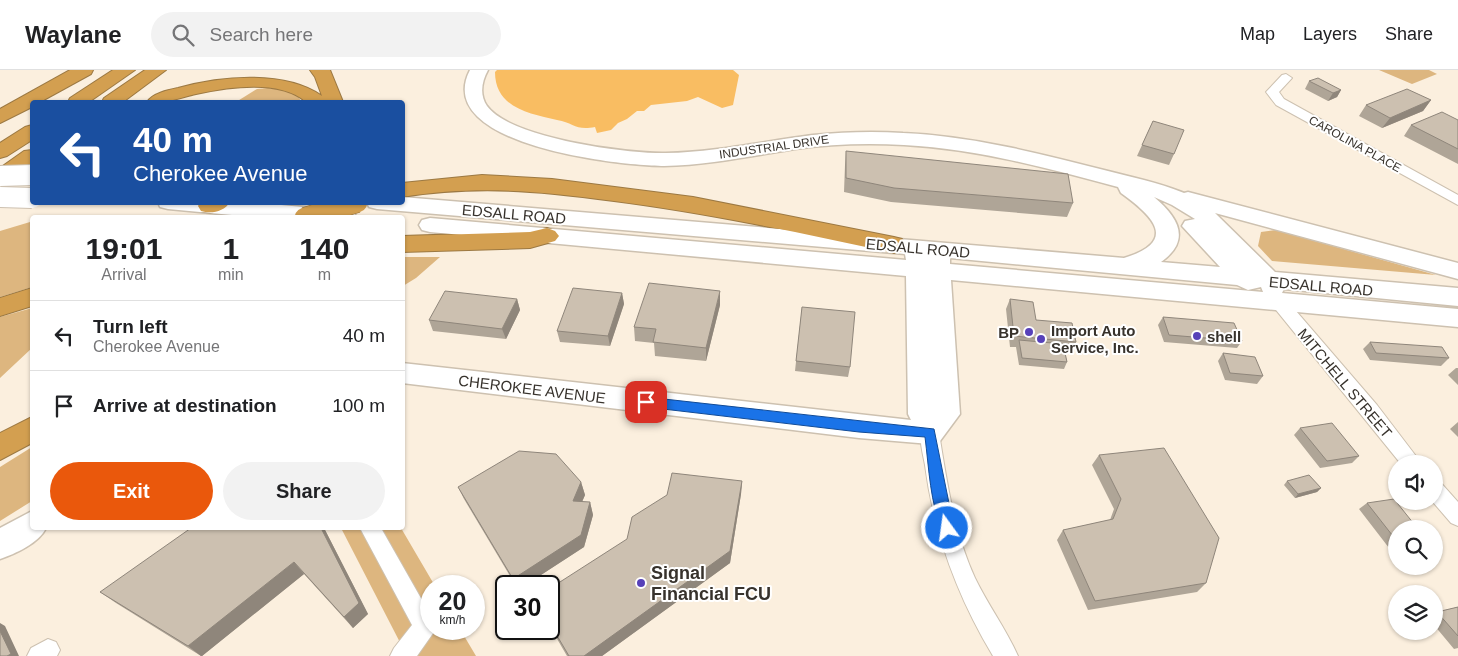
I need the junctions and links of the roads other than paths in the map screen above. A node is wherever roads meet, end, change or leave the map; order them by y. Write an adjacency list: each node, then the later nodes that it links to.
1 (84, 70): 8 (highway)
2 (126, 70): 9 (highway)
3 (157, 70): 10 (highway)
4 (319, 70): 14 (highway)
5 (479, 70): 23 (main road, INDUSTRIAL DRIVE)
6 (175, 75): 11 (highway)
7 (1286, 78): 28 (street, CAROLINA PLACE)
8 (32, 100)
9 (80, 100)
10 (113, 100)
11 (141, 100)
12 (162, 100): 13 (highway)
13 (316, 100)
14 (333, 100)
15 (30, 101): 16 (highway)
16 (0, 116)
17 (30, 132): 18 (highway)
18 (0, 152)
19 (30, 157): 21 (highway)
20 (30, 176): 21 (main road, bridge)
21 (0, 177)
22 (30, 177): 27 (highway)
23 (1117, 180): 25 (main road, INDUSTRIAL DRIVE); 39 (main road); 41 (street, INDUSTRIAL DRIVE)
24 (405, 190): 37 (highway)
25 (1170, 194): 40 (main road); 42 (main road, INDUSTRIAL DRIVE)
26 (30, 198): 27 (main road, bridge)
27 (0, 199)
28 (1458, 201)
29 (405, 204): 37 (main road, EDSALL ROAD)
30 (223, 205): 33 (main road)
31 (347, 205): 32 (highway, bridge)
32 (315, 215)
33 (318, 215)
34 (405, 222): 35 (main road, EDSALL ROAD)
35 (547, 236): 36 (highway); 38 (main road, EDSALL ROAD)
36 (405, 244)
37 (894, 245): 38 (main road, EDSALL ROAD)
38 (928, 260): 39 (main road, EDSALL ROAD); 42 (main road, EDSALL ROAD); 47 (main road); 51 (main road)
39 (1125, 266): 41 (main road, EDSALL ROAD)
40 (1458, 271)
41 (1242, 278): 42 (street, INDUSTRIAL DRIVE)
42 (1274, 291): 43 (main road, EDSALL ROAD); 46 (main road, EDSALL ROAD); 53 (street, MITCHELL STREET)
43 (1458, 297)
44 (30, 298): 45 (highway)
45 (0, 307)
46 (1458, 318)
47 (921, 369): 49 (main road); 51 (main road)
48 (405, 374): 49 (main road, CHEROKEE AVENUE)
49 (876, 428): 51 (main road, CHEROKEE AVENUE)
50 (30, 430): 52 (highway)
51 (930, 432): 60 (street)
52 (0, 448)
53 (1405, 455)
54 (1443, 500): 55 (street)
55 (1458, 517)
56 (30, 525): 58 (main road)
57 (371, 530): 59 (street)
58 (0, 545)
59 (402, 656)
60 (1006, 656)

